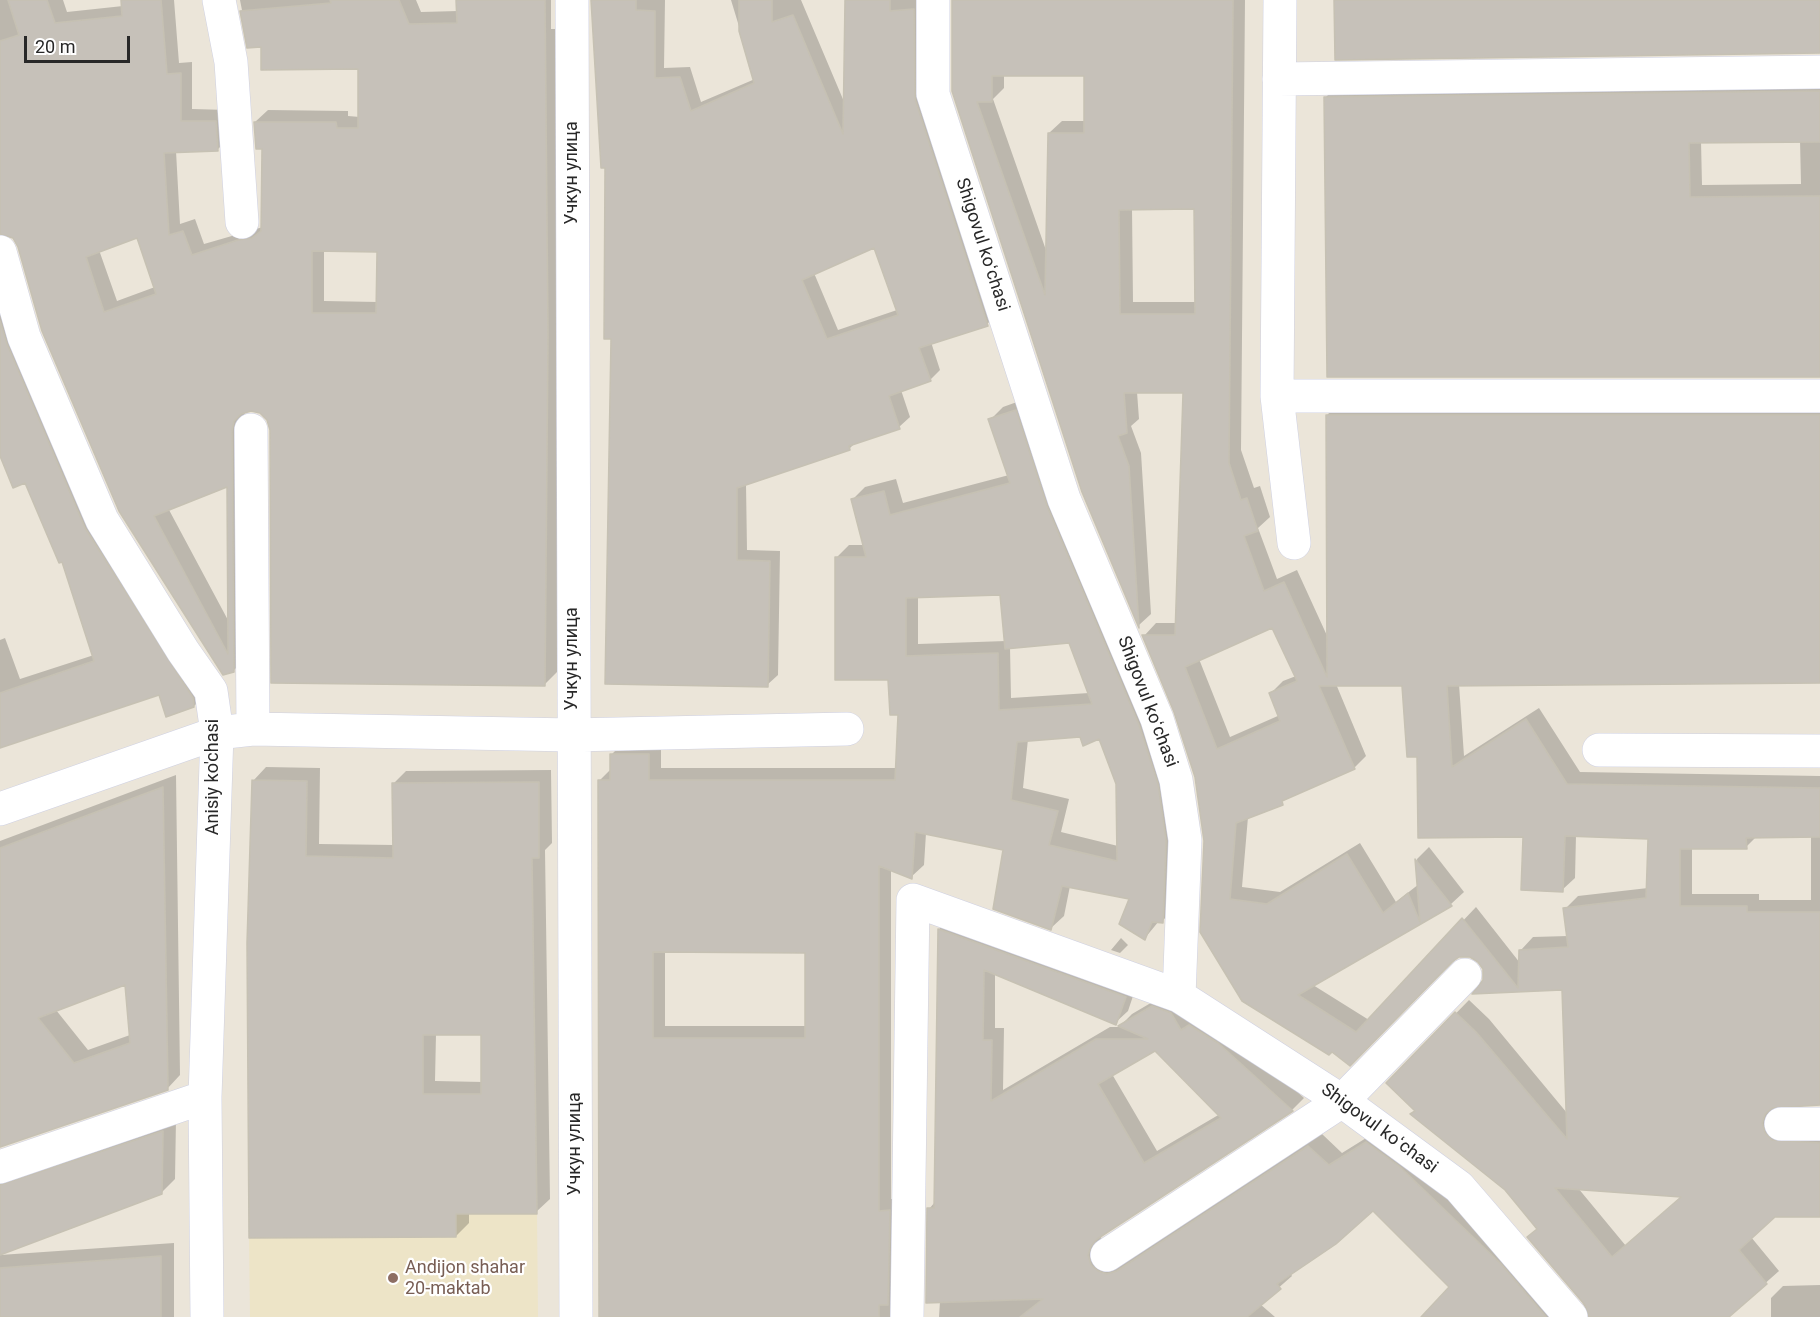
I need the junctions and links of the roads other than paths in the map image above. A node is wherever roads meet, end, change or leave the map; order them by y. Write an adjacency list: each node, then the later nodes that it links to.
1 (219, 0): 7 (street)
2 (572, 0): 16 (street, Учкун улица)
3 (933, 0): 21 (street, Shigovul koʻchasi)
4 (1280, 0): 6 (street)
5 (1820, 72): 6 (street)
6 (1279, 79): 9 (street)
7 (242, 222)
8 (0, 252): 15 (street, Anisiy ko'chasi)
9 (1277, 396): 10 (street); 12 (street)
10 (1820, 396)
11 (251, 430): 13 (street)
12 (1294, 543)
13 (253, 729): 15 (street); 16 (street)
14 (847, 729): 16 (street)
15 (217, 734): 19 (street); 22 (street, Anisiy ko'chasi)
16 (572, 735): 29 (street, Учкун улица)
17 (1599, 750): 18 (street)
18 (1820, 751)
19 (0, 809)
20 (1465, 975): 23 (street)
21 (1179, 996): 23 (street, Shigovul koʻchasi); 30 (street)
22 (205, 1097): 26 (street); 28 (street, Anisiy ko'chasi)
23 (1342, 1101): 27 (street); 31 (street, Shigovul koʻchasi)
24 (1781, 1124): 25 (street)
25 (1820, 1124)
26 (0, 1167)
27 (1107, 1255)
28 (207, 1317)
29 (576, 1317)
30 (908, 1317)
31 (1571, 1317)

